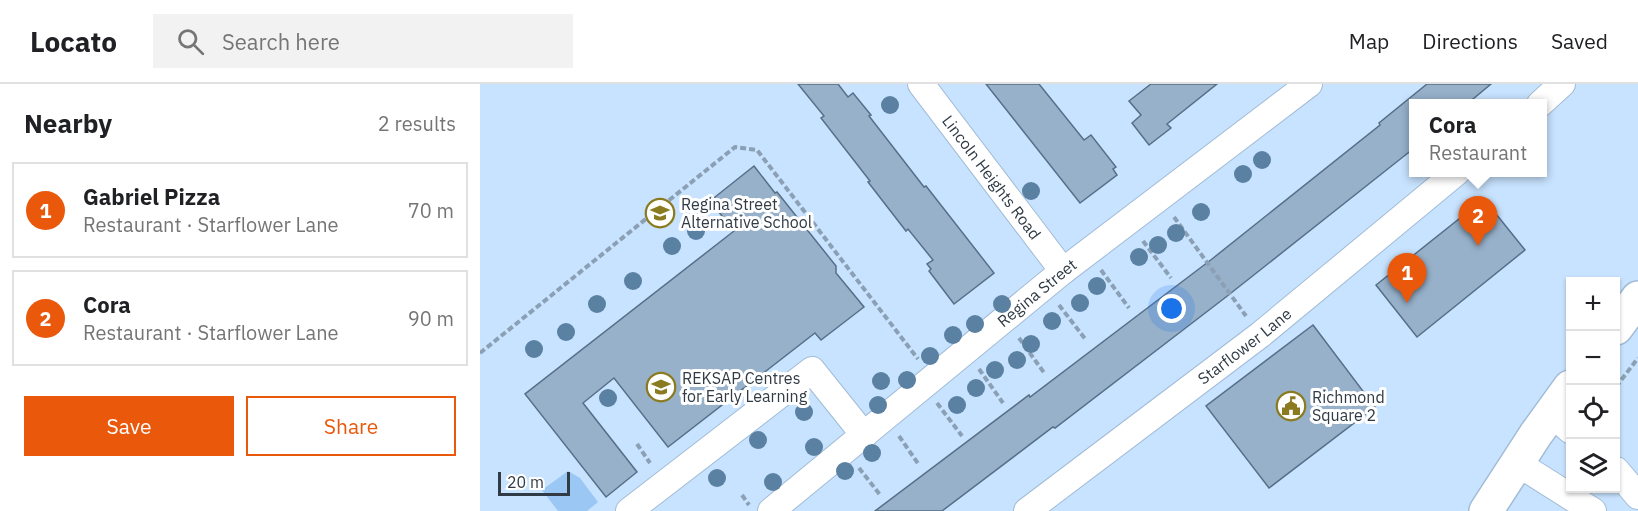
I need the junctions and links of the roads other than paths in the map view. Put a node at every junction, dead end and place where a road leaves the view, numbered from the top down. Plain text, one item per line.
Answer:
1 (921, 84) edge
2 (1309, 84) edge
3 (1562, 84) edge
4 (1546, 99) edge
5 (1451, 177) edge
6 (1054, 279) junction
7 (1638, 298) edge
8 (1620, 323) edge
9 (1566, 403) edge
10 (1561, 422) edge
11 (855, 442) junction
12 (1517, 463) junction
13 (1620, 475) edge
14 (1638, 496) edge
15 (774, 510) edge
16 (629, 511) edge
17 (1027, 511) edge
18 (1486, 511) edge
19 (1593, 511) edge

1 - 6 street, Lincoln Heights Road
2 - 6 street, Regina Street
3 - 4 street
5 - 17 street, Starflower Lane
6 - 11 street, Regina Street
7 - 8 main road
9 - 10 main road
10 - 12 main road
11 - 15 street, Regina Street
11 - 16 street
12 - 18 main road
12 - 19 street
13 - 14 street

